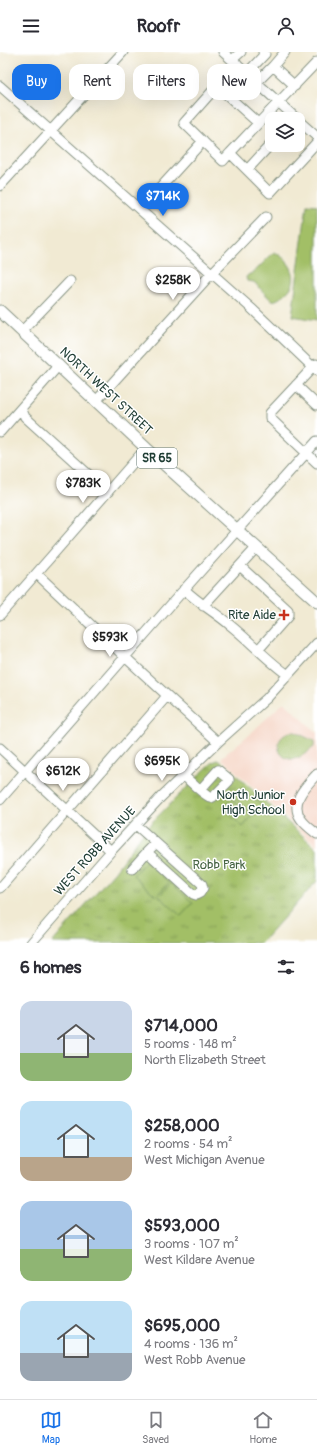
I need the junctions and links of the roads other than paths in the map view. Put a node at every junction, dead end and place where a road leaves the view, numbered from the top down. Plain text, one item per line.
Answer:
1 (123, 52) edge
2 (223, 52) edge
3 (240, 52) edge
4 (285, 52) edge
5 (265, 53) edge
6 (235, 62) joint
7 (317, 62) edge
8 (255, 64) edge
9 (273, 66) junction
10 (261, 78) edge
11 (0, 86) edge
12 (261, 86) edge
13 (295, 86) junction
14 (207, 97) edge
15 (233, 100) edge
16 (279, 102) junction
17 (289, 112) edge
18 (258, 123) junction
19 (305, 127) edge
20 (50, 131) junction
21 (317, 137) edge
22 (203, 141) junction
23 (317, 142) edge
24 (265, 151) edge
25 (230, 153) junction
26 (248, 169) junction
27 (0, 186) edge
28 (140, 210) junction
29 (266, 217) dead end
30 (212, 273) junction
31 (70, 281) dead end
32 (0, 311) edge
33 (22, 332) junction
34 (59, 365) junction
35 (315, 366) edge
36 (296, 385) junction
37 (96, 401) junction
38 (317, 405) edge
39 (20, 408) junction
40 (0, 432) edge
41 (317, 441) edge
42 (146, 448) junction
43 (307, 453) junction
44 (317, 463) edge
45 (108, 492) junction
46 (236, 530) junction
47 (256, 548) junction
48 (240, 566) junction
49 (37, 574) junction
50 (184, 589) junction
51 (317, 602) edge
52 (203, 606) junction
53 (0, 615) edge
54 (317, 643) edge
55 (258, 650) junction
56 (125, 657) junction
57 (288, 675) junction
58 (167, 696) junction
59 (218, 742) junction
60 (0, 748) edge
61 (25, 772) junction
62 (317, 774) edge
63 (183, 775) junction
64 (200, 790) dead end
65 (0, 800) edge
66 (67, 810) junction
67 (136, 825) junction
68 (317, 833) edge
69 (156, 843) junction
70 (111, 851) junction
71 (148, 852) junction
72 (132, 869) dead end
73 (0, 888) edge
74 (31, 943) edge

1 - 20 street
2 - 6 street
3 - 6 street
4 - 9 street
5 - 8 street
7 - 13 street
9 - 10 street
9 - 13 street
11 - 20 street
12 - 16 street
13 - 16 street
14 - 22 street
15 - 18 street
16 - 17 street
16 - 18 street
18 - 25 street
19 - 21 street
20 - 27 street
20 - 28 street
22 - 25 street
22 - 28 street
23 - 26 street
24 - 26 street
25 - 26 street
28 - 30 street
29 - 30 street
30 - 35 street
30 - 37 street
31 - 33 street
32 - 33 main road, NORTH WEST STREET / SR 65
33 - 34 main road, NORTH WEST STREET / SR 65
34 - 37 main road, NORTH WEST STREET / SR 65
34 - 39 street
35 - 36 street
36 - 38 street
36 - 43 street
37 - 42 main road, NORTH WEST STREET / SR 65
39 - 40 street
39 - 45 street
41 - 43 street
42 - 45 street
42 - 46 main road, NORTH WEST STREET / SR 65
43 - 44 street
43 - 46 street
45 - 49 street
46 - 47 main road, NORTH WEST STREET / SR 65
46 - 50 street
47 - 48 street
47 - 51 main road, NORTH WEST STREET / SR 65
48 - 52 street
48 - 55 street
49 - 53 street
49 - 56 street
50 - 52 street
50 - 56 street
52 - 55 street
54 - 57 street, WEST ROBB AVENUE
55 - 57 street
56 - 58 street
56 - 61 street
57 - 59 street, WEST ROBB AVENUE
58 - 59 street
58 - 66 street
59 - 63 street, WEST ROBB AVENUE
60 - 61 street
61 - 65 street
61 - 66 street
62 - 68 street
63 - 64 street
63 - 67 street, WEST ROBB AVENUE
66 - 70 street
66 - 73 street
67 - 69 street
67 - 70 street, WEST ROBB AVENUE
69 - 71 street
69 - 71 street
70 - 74 street, WEST ROBB AVENUE
71 - 72 street

